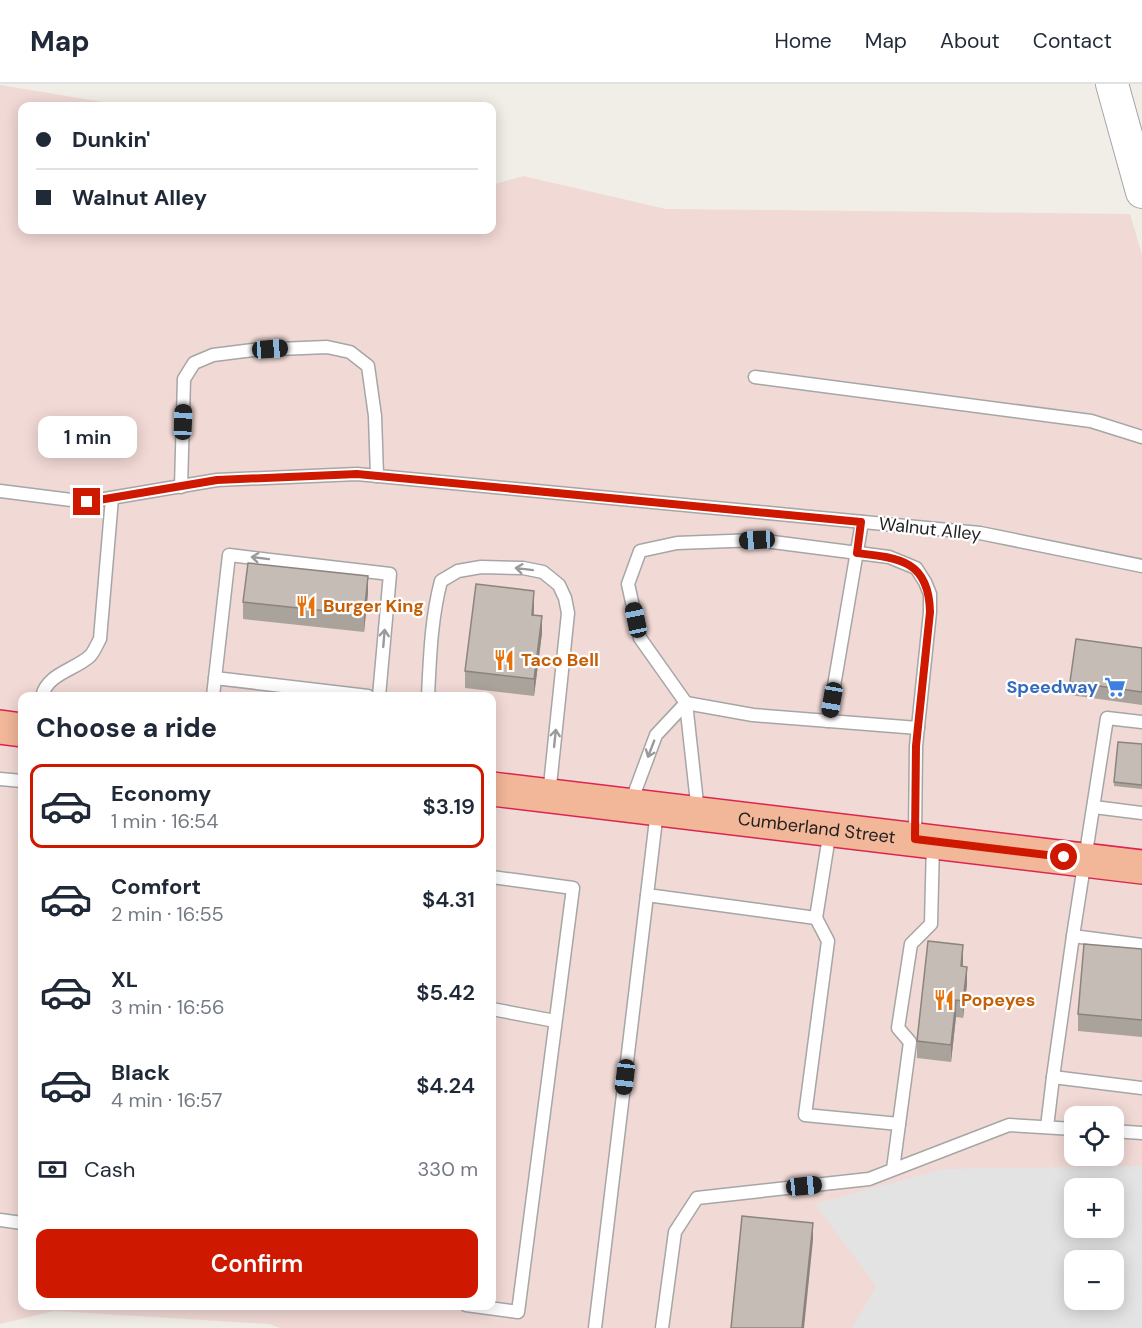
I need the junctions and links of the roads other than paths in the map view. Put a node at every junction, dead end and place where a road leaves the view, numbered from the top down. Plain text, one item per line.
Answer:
1 (1112, 84) edge
2 (1142, 192) edge
3 (755, 377) dead end
4 (1142, 437) edge
5 (377, 476) junction
6 (181, 487) junction
7 (0, 491) edge
8 (112, 498) junction
9 (861, 522) junction
10 (857, 553) junction
11 (1142, 566) edge
12 (215, 678) junction
13 (43, 692) edge
14 (213, 692) edge
15 (334, 692) edge
16 (379, 692) edge
17 (428, 692) edge
18 (686, 703) junction
19 (828, 721) junction
20 (1142, 722) edge
21 (0, 727) edge
22 (18, 729) edge
23 (918, 729) junction
24 (0, 779) edge
25 (18, 781) edge
26 (496, 789) edge
27 (549, 796) junction
28 (1094, 807) junction
29 (643, 808) junction
30 (1142, 813) edge
31 (698, 814) junction
32 (830, 829) junction
33 (924, 840) junction
34 (1086, 860) junction
35 (1142, 867) edge
36 (496, 878) edge
37 (646, 895) junction
38 (816, 918) junction
39 (1073, 936) junction
40 (1142, 945) edge
41 (496, 1010) edge
42 (555, 1021) junction
43 (1053, 1077) junction
44 (1142, 1088) edge
45 (899, 1124) junction
46 (1047, 1127) junction
47 (1064, 1128) edge
48 (1124, 1132) edge
49 (1142, 1133) edge
50 (893, 1169) junction
51 (0, 1220) edge
52 (18, 1222) edge
53 (496, 1309) edge
54 (595, 1328) edge
55 (662, 1328) edge

1 - 2 street
3 - 4 lane
5 - 6 lane, Walnut Alley
5 - 6 lane
5 - 9 lane, Walnut Alley
6 - 8 lane, Walnut Alley
7 - 8 lane, Walnut Alley
8 - 13 lane
9 - 10 lane
9 - 11 lane, Walnut Alley
10 - 18 lane
10 - 19 lane
10 - 23 lane
12 - 14 lane
12 - 15 lane
16 -> 12 lane
27 -> 17 lane
18 - 19 lane
18 -> 29 lane
18 - 31 lane
19 - 23 lane
20 - 28 lane
21 - 22 highway
23 - 33 lane
24 - 25 lane
26 - 27 highway, Cumberland Street
27 - 29 highway, Cumberland Street
28 - 30 lane
28 - 34 lane
29 - 31 highway, Cumberland Street
29 - 37 lane
31 - 32 highway, Cumberland Street
32 - 33 highway, Cumberland Street
32 - 38 lane
33 - 34 highway, Cumberland Street
33 - 45 lane
34 - 35 highway, Cumberland Street
34 - 39 lane
36 - 42 lane
37 - 38 lane
37 - 54 lane
38 - 45 lane
39 - 40 lane
39 - 43 lane
41 - 42 lane
42 - 53 lane
43 - 44 lane
43 - 46 lane
45 - 50 lane
46 - 47 lane
46 - 50 lane
48 - 49 lane
50 - 55 lane
51 - 52 lane

